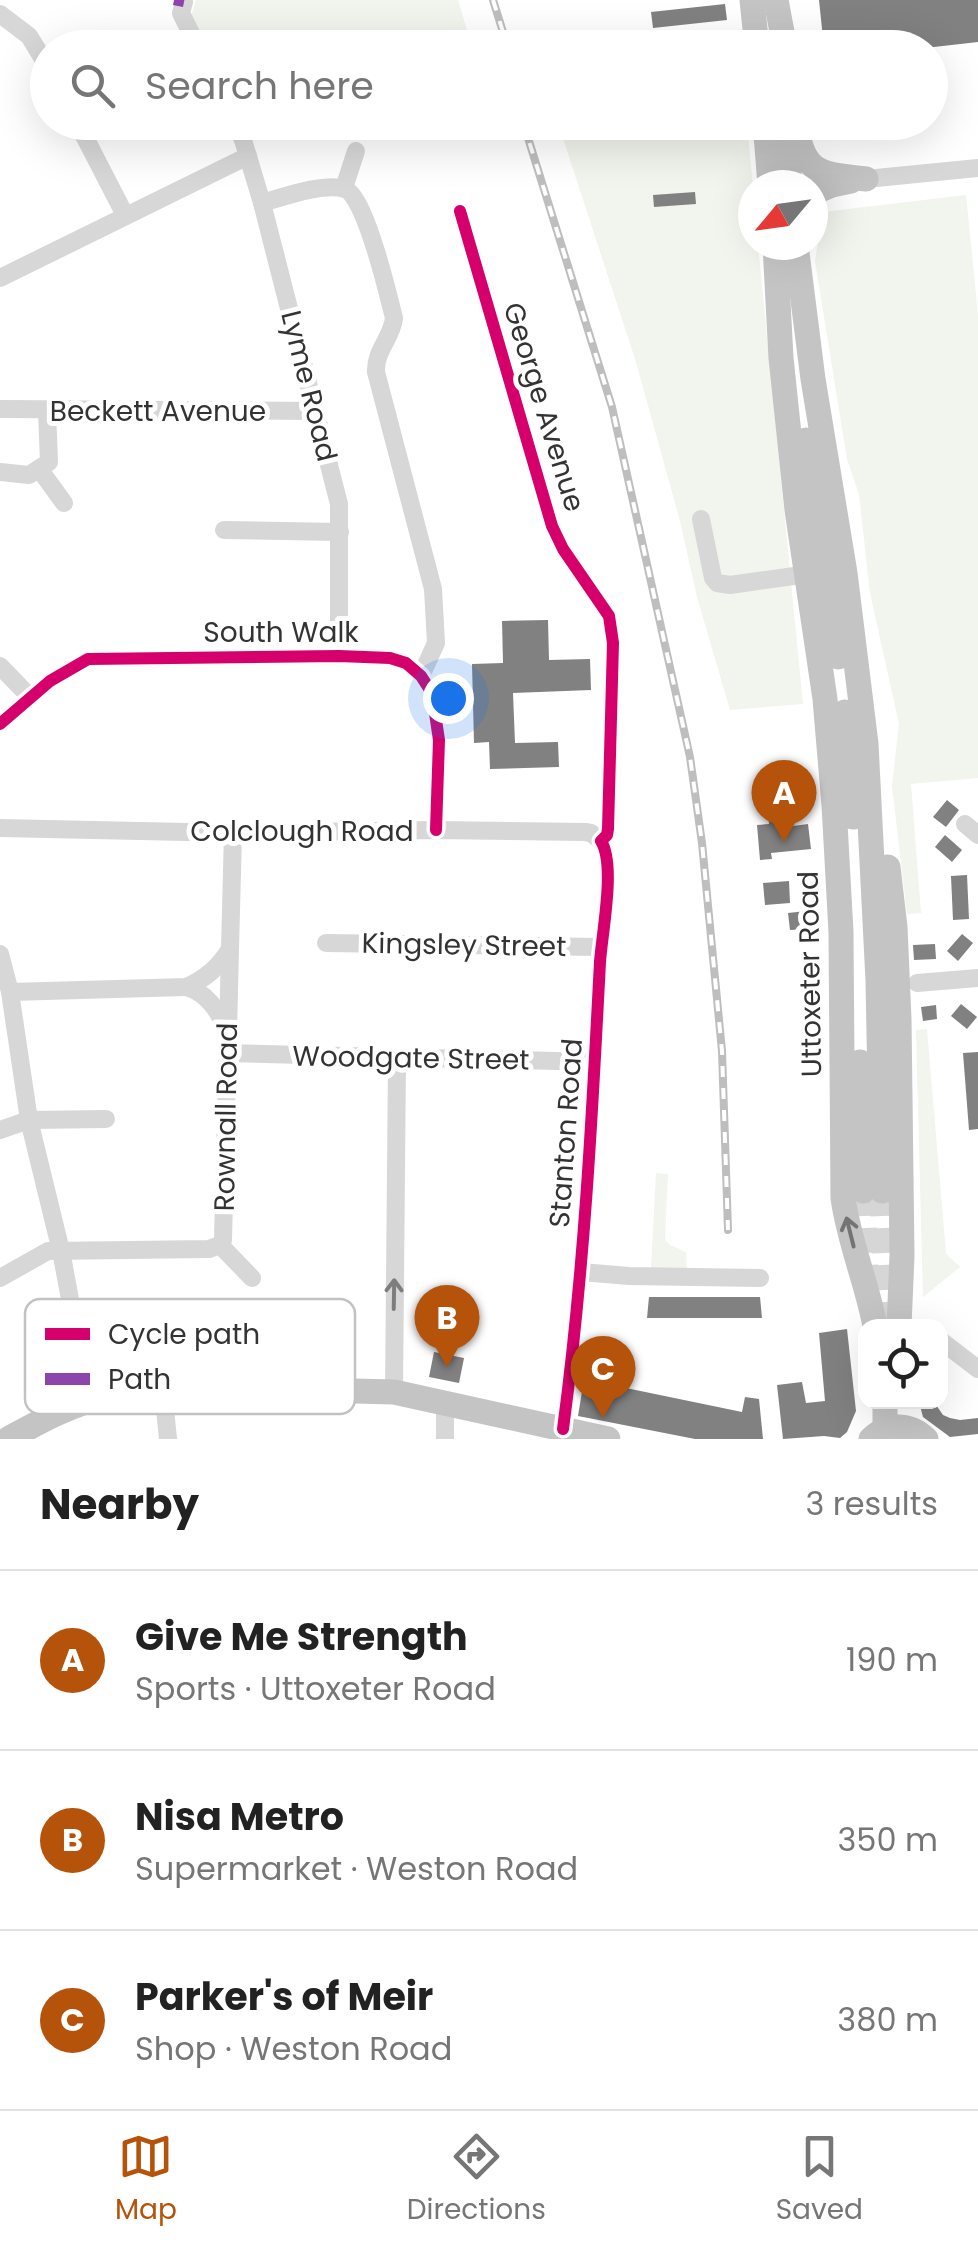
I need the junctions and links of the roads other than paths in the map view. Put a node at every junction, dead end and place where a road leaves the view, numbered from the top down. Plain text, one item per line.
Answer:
1 (752, 0) edge
2 (774, 0) edge
3 (184, 2) edge
4 (0, 14) edge
5 (189, 30) edge
6 (755, 30) edge
7 (776, 30) edge
8 (780, 30) edge
9 (30, 38) edge
10 (86, 140) edge
11 (242, 140) edge
12 (766, 140) edge
13 (786, 140) edge
14 (798, 140) edge
15 (356, 151) dead end
16 (248, 156) junction
17 (978, 168) edge
18 (769, 170) edge
19 (789, 170) edge
20 (866, 179) junction
21 (828, 187) edge
22 (344, 188) junction
23 (262, 202) junction
24 (460, 210) dead end
25 (125, 215) junction
26 (783, 260) edge
27 (785, 260) edge
28 (786, 260) edge
29 (0, 278) edge
30 (0, 409) edge
31 (47, 411) junction
32 (316, 411) junction
33 (40, 470) junction
34 (0, 472) edge
35 (64, 503) dead end
36 (701, 519) dead end
37 (224, 530) dead end
38 (340, 532) junction
39 (806, 566) junction
40 (338, 656) junction
41 (0, 666) edge
42 (422, 676) junction
43 (30, 697) junction
44 (0, 724) edge
45 (866, 744) junction
46 (0, 828) edge
47 (436, 830) junction
48 (232, 832) junction
49 (601, 841) junction
50 (326, 943) dead end
51 (601, 947) junction
52 (230, 949) junction
53 (0, 954) edge
54 (978, 978) edge
55 (918, 983) dead end
56 (186, 987) junction
57 (10, 992) junction
58 (228, 1034) junction
59 (227, 1054) junction
60 (397, 1058) junction
61 (596, 1062) junction
62 (106, 1119) dead end
63 (29, 1120) junction
64 (0, 1130) edge
65 (220, 1245) junction
66 (61, 1251) junction
67 (581, 1272) junction
68 (0, 1278) edge
69 (252, 1278) dead end
70 (760, 1278) dead end
71 (866, 1284) junction
72 (70, 1299) edge
73 (899, 1299) junction
74 (874, 1319) edge
75 (899, 1319) edge
76 (948, 1346) edge
77 (978, 1369) edge
78 (355, 1391) edge
79 (394, 1392) junction
80 (444, 1404) junction
81 (883, 1409) edge
82 (907, 1409) edge
83 (59, 1414) edge
84 (166, 1414) edge
85 (563, 1429) junction
86 (529, 1430) edge
87 (878, 1434) edge
88 (925, 1437) edge
89 (8, 1439) edge
90 (168, 1439) edge
91 (446, 1439) edge
92 (608, 1439) edge

1 - 6 highway
2 - 7 highway
2 - 8 highway
3 - 5 street
4 - 9 street
10 - 25 street
11 - 16 street, Lyme Road
12 - 18 highway
13 - 19 highway
14 - 20 highway
15 - 22 street
16 - 23 street, Lyme Road
16 - 25 street
17 - 20 street
20 - 21 highway
22 - 23 street
22 - 42 street
23 - 32 street, Lyme Road
24 - 49 street, George Avenue
25 - 29 street
26 - 39 highway, Uttoxeter Road
27 - 45 highway
28 - 45 highway
30 - 31 street, Beckett Avenue
31 - 32 street, Beckett Avenue
31 - 33 street
32 - 38 street, Lyme Road
33 - 34 street
33 - 35 street
36 - 39 street
37 - 38 street
38 - 40 street, Lyme Road
71 -> 39 highway, Uttoxeter Road
40 - 42 street, South Walk
40 - 43 street, South Walk
41 - 43 street
42 - 47 street
43 - 44 street, South Walk
45 - 73 highway
46 - 48 street, Colclough Road
47 - 48 street, Colclough Road
47 - 49 street, Colclough Road
48 - 52 street, Rownall Road
49 - 51 street, Stanton Road
50 - 51 street, Kingsley Street
51 - 61 street, Stanton Road
52 - 56 street
52 - 58 street, Rownall Road
53 - 57 street
54 - 55 street
56 - 57 street
56 - 58 street
57 - 63 street
58 - 59 street, Rownall Road
59 - 60 street, Woodgate Street
59 - 65 street, Rownall Road
60 - 61 street, Woodgate Street
79 -> 60 street
61 - 67 street, Stanton Road
62 - 63 street
63 - 64 street
63 - 66 street
65 - 66 street, Rownall Road
65 - 69 street
66 - 68 street
66 - 72 street
67 - 70 street
67 - 85 street, Stanton Road
71 - 73 street
71 - 74 highway, Uttoxeter Road
73 - 75 highway
76 - 77 street
78 - 79 highway
79 - 80 highway
80 - 86 highway
80 - 91 street
81 - 87 highway
82 - 88 highway
83 - 89 highway
84 - 90 street
85 - 86 highway
85 - 92 highway
87 - 88 highway

